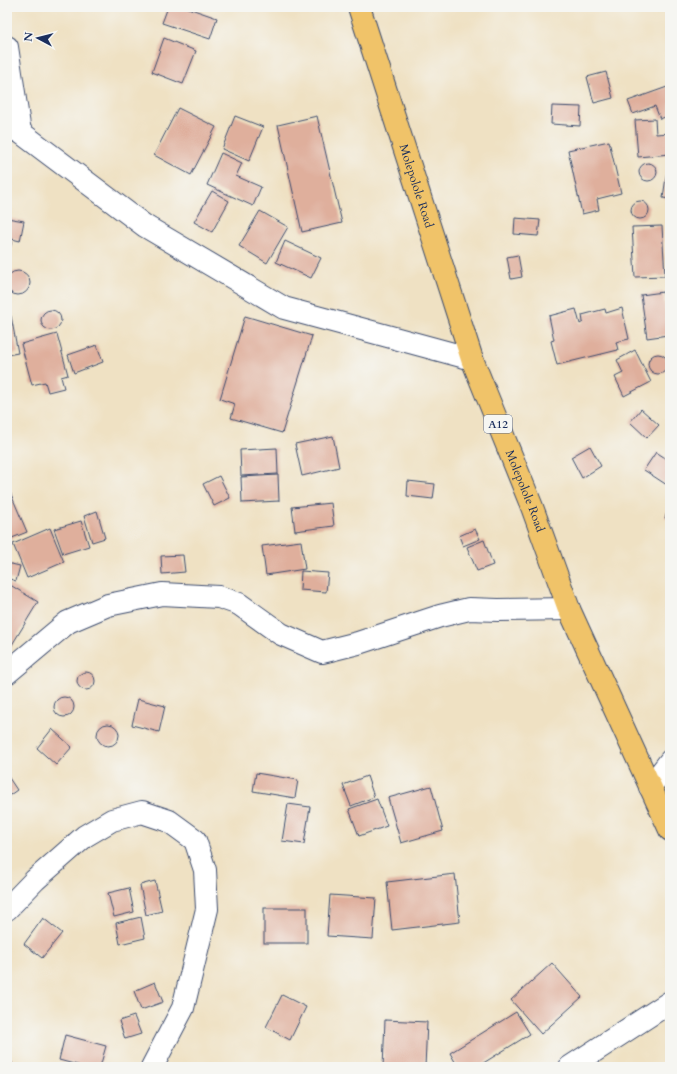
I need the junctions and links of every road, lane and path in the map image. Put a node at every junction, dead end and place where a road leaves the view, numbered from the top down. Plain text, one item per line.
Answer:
1 (359, 7) edge
2 (7, 47) edge
3 (13, 129) edge
4 (472, 359) junction
5 (569, 609) junction
6 (7, 673) edge
7 (670, 761) edge
8 (650, 786) junction
9 (670, 830) edge
10 (7, 909) edge
11 (670, 1002) edge
12 (152, 1067) edge
13 (570, 1067) edge

1 - 4 main road, Molepolole Road / A12
2 - 3 street
3 - 4 street
4 - 5 main road, Molepolole Road / A12
5 - 6 street
5 - 8 main road, Molepolole Road / A12
7 - 8 street
8 - 9 main road, Molepolole Road / A12
10 - 12 street
11 - 13 street

